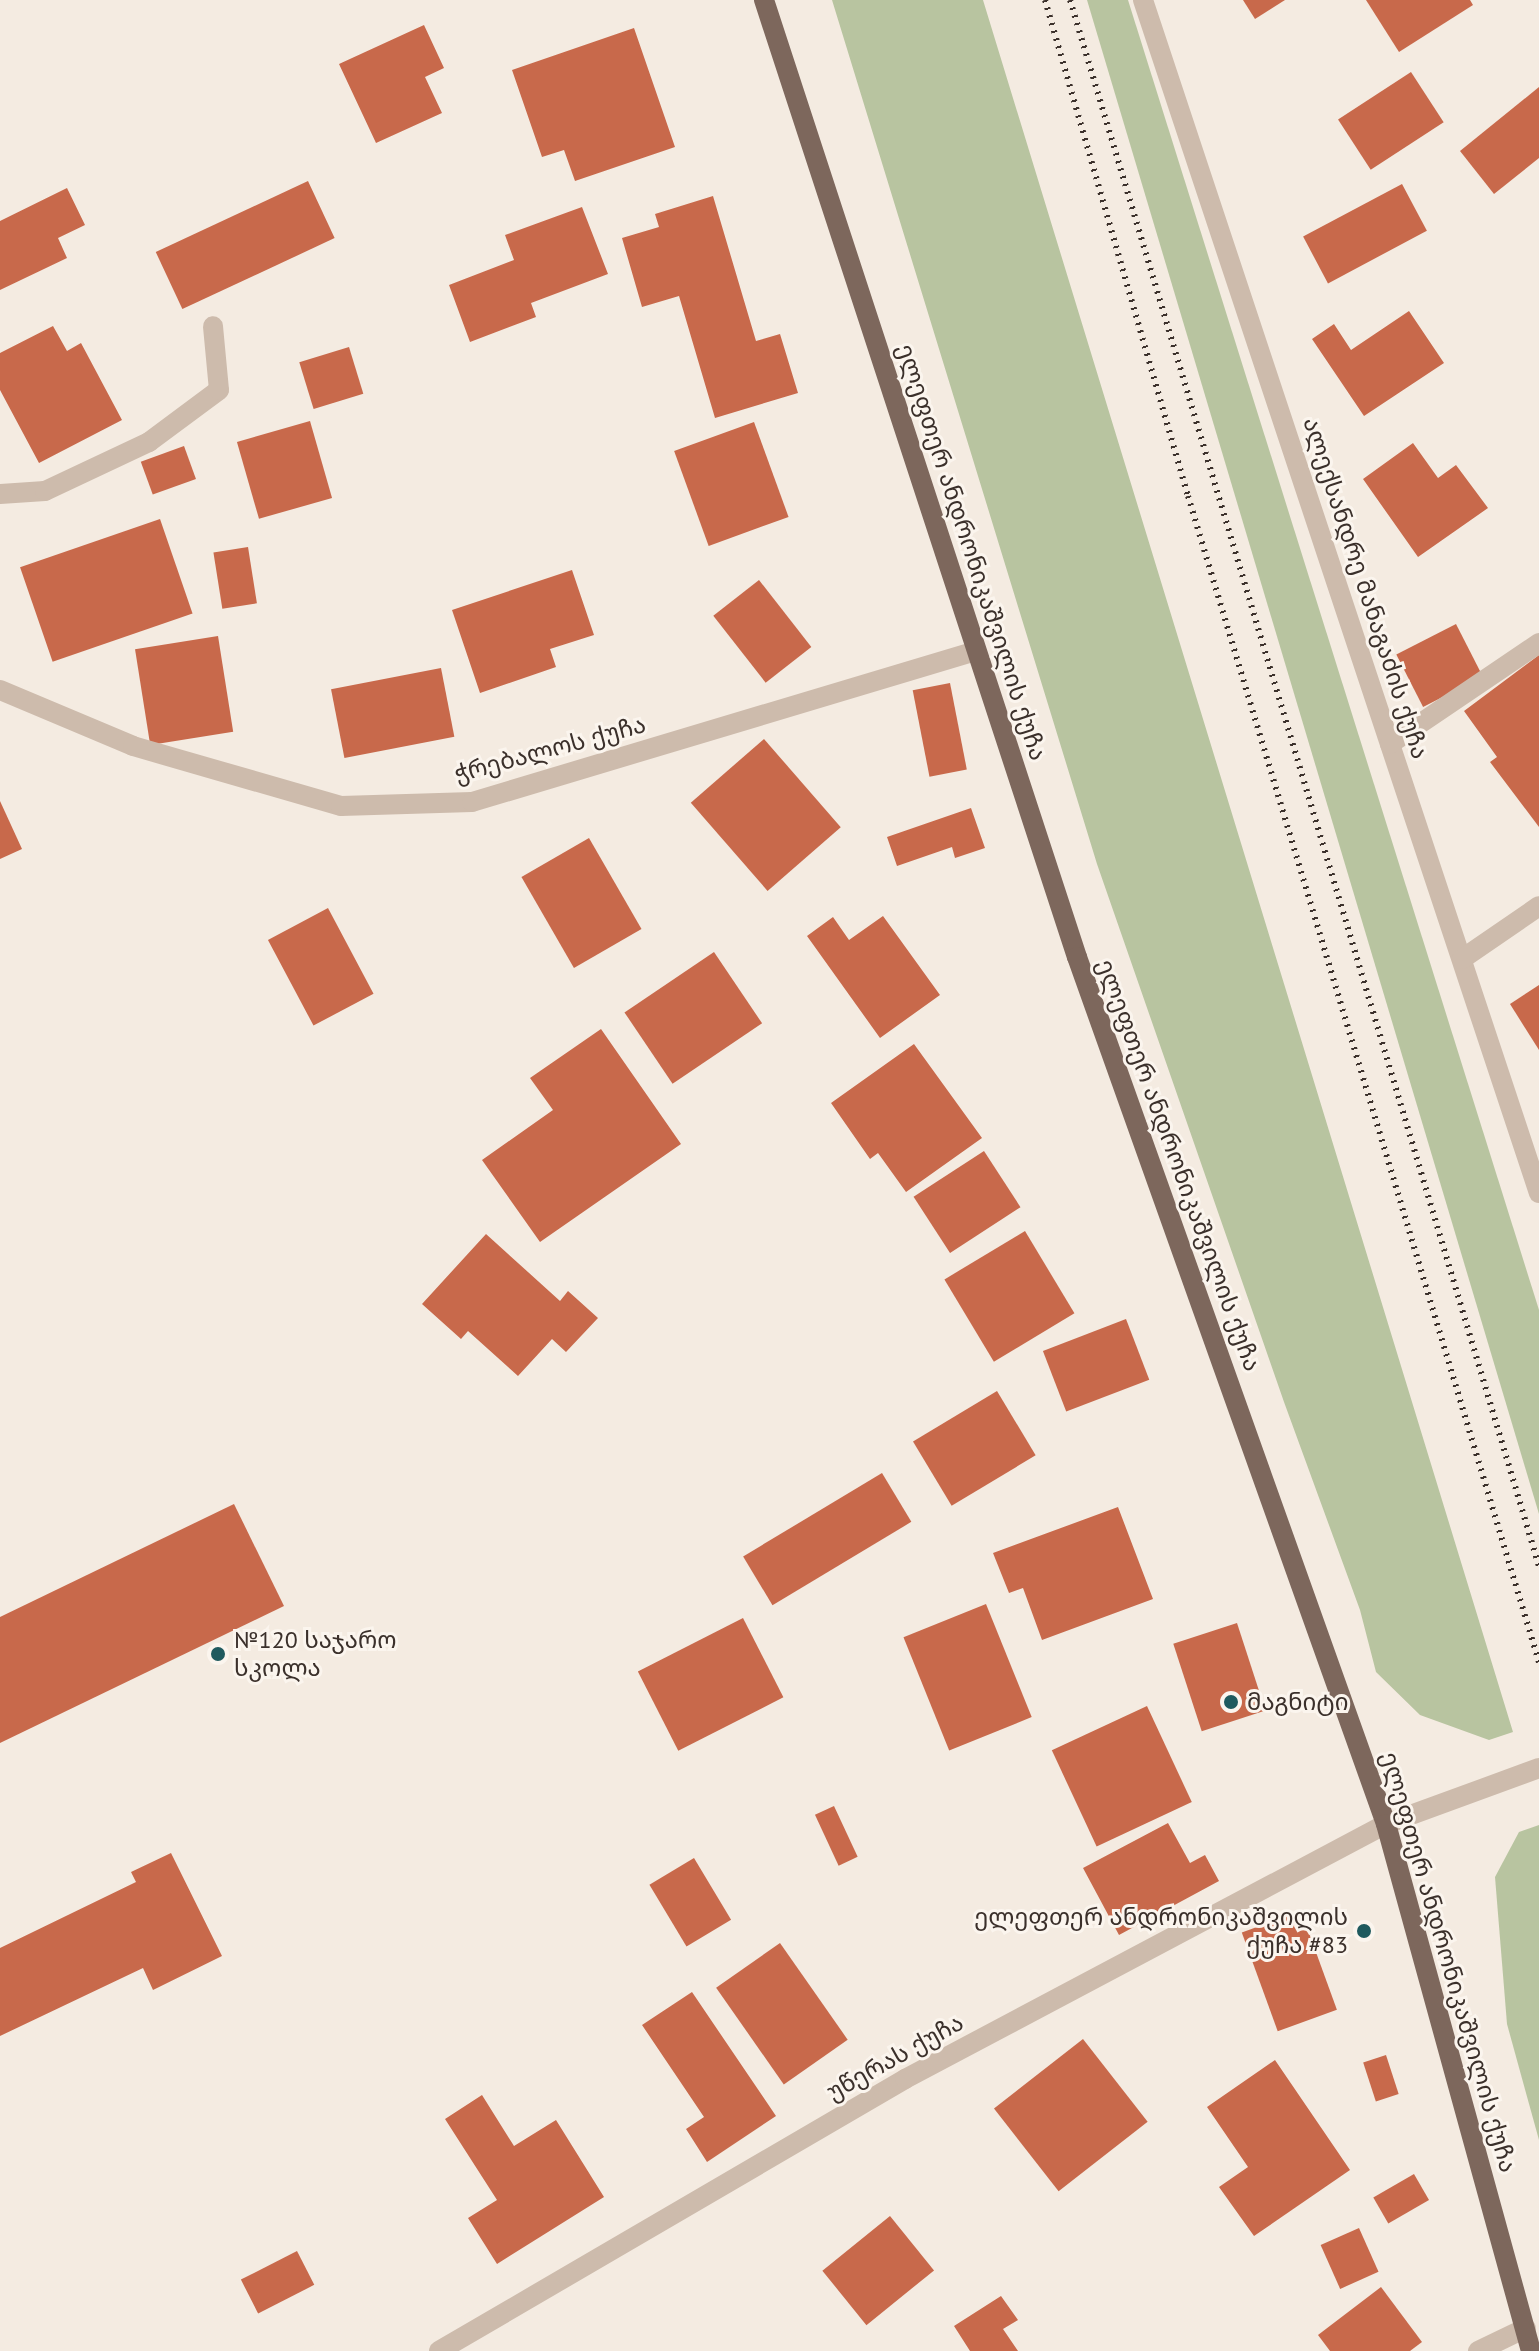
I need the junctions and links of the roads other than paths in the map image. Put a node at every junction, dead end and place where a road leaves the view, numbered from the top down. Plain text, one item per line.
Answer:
1 (764, 0) edge
2 (1143, 0) edge
3 (213, 326) dead end
4 (0, 494) edge
5 (1539, 643) edge
6 (976, 651) junction
7 (0, 690) edge
8 (1390, 744) junction
9 (1539, 906) edge
10 (1462, 959) junction
11 (1539, 1193) edge
12 (1539, 1768) edge
13 (1386, 1824) junction
14 (1526, 2328) junction
15 (439, 2351) edge
16 (1478, 2351) edge
17 (1531, 2351) edge

1 - 6 main road, ელეფთერ ანდრონიკაშვილის ქუჩა
2 - 8 street, ალექსანდრე მანაგაძის ქუჩა
3 - 4 street
5 - 8 street
6 - 7 street, ჭრებალოს ქუჩა
6 - 13 main road, ელეფთერ ანდრონიკაშვილის ქუჩა
8 - 10 street, ალექსანდრე მანაგაძის ქუჩა
9 - 10 street
10 - 11 street, ალექსანდრე მანაგაძის ქუჩა
12 - 13 street, უწერას ქუჩა
13 - 14 main road, ელეფთერ ანდრონიკაშვილის ქუჩა
13 - 15 street, უწერას ქუჩა
14 - 16 street
14 - 17 main road, ელეფთერ ანდრონიკაშვილის ქუჩა

